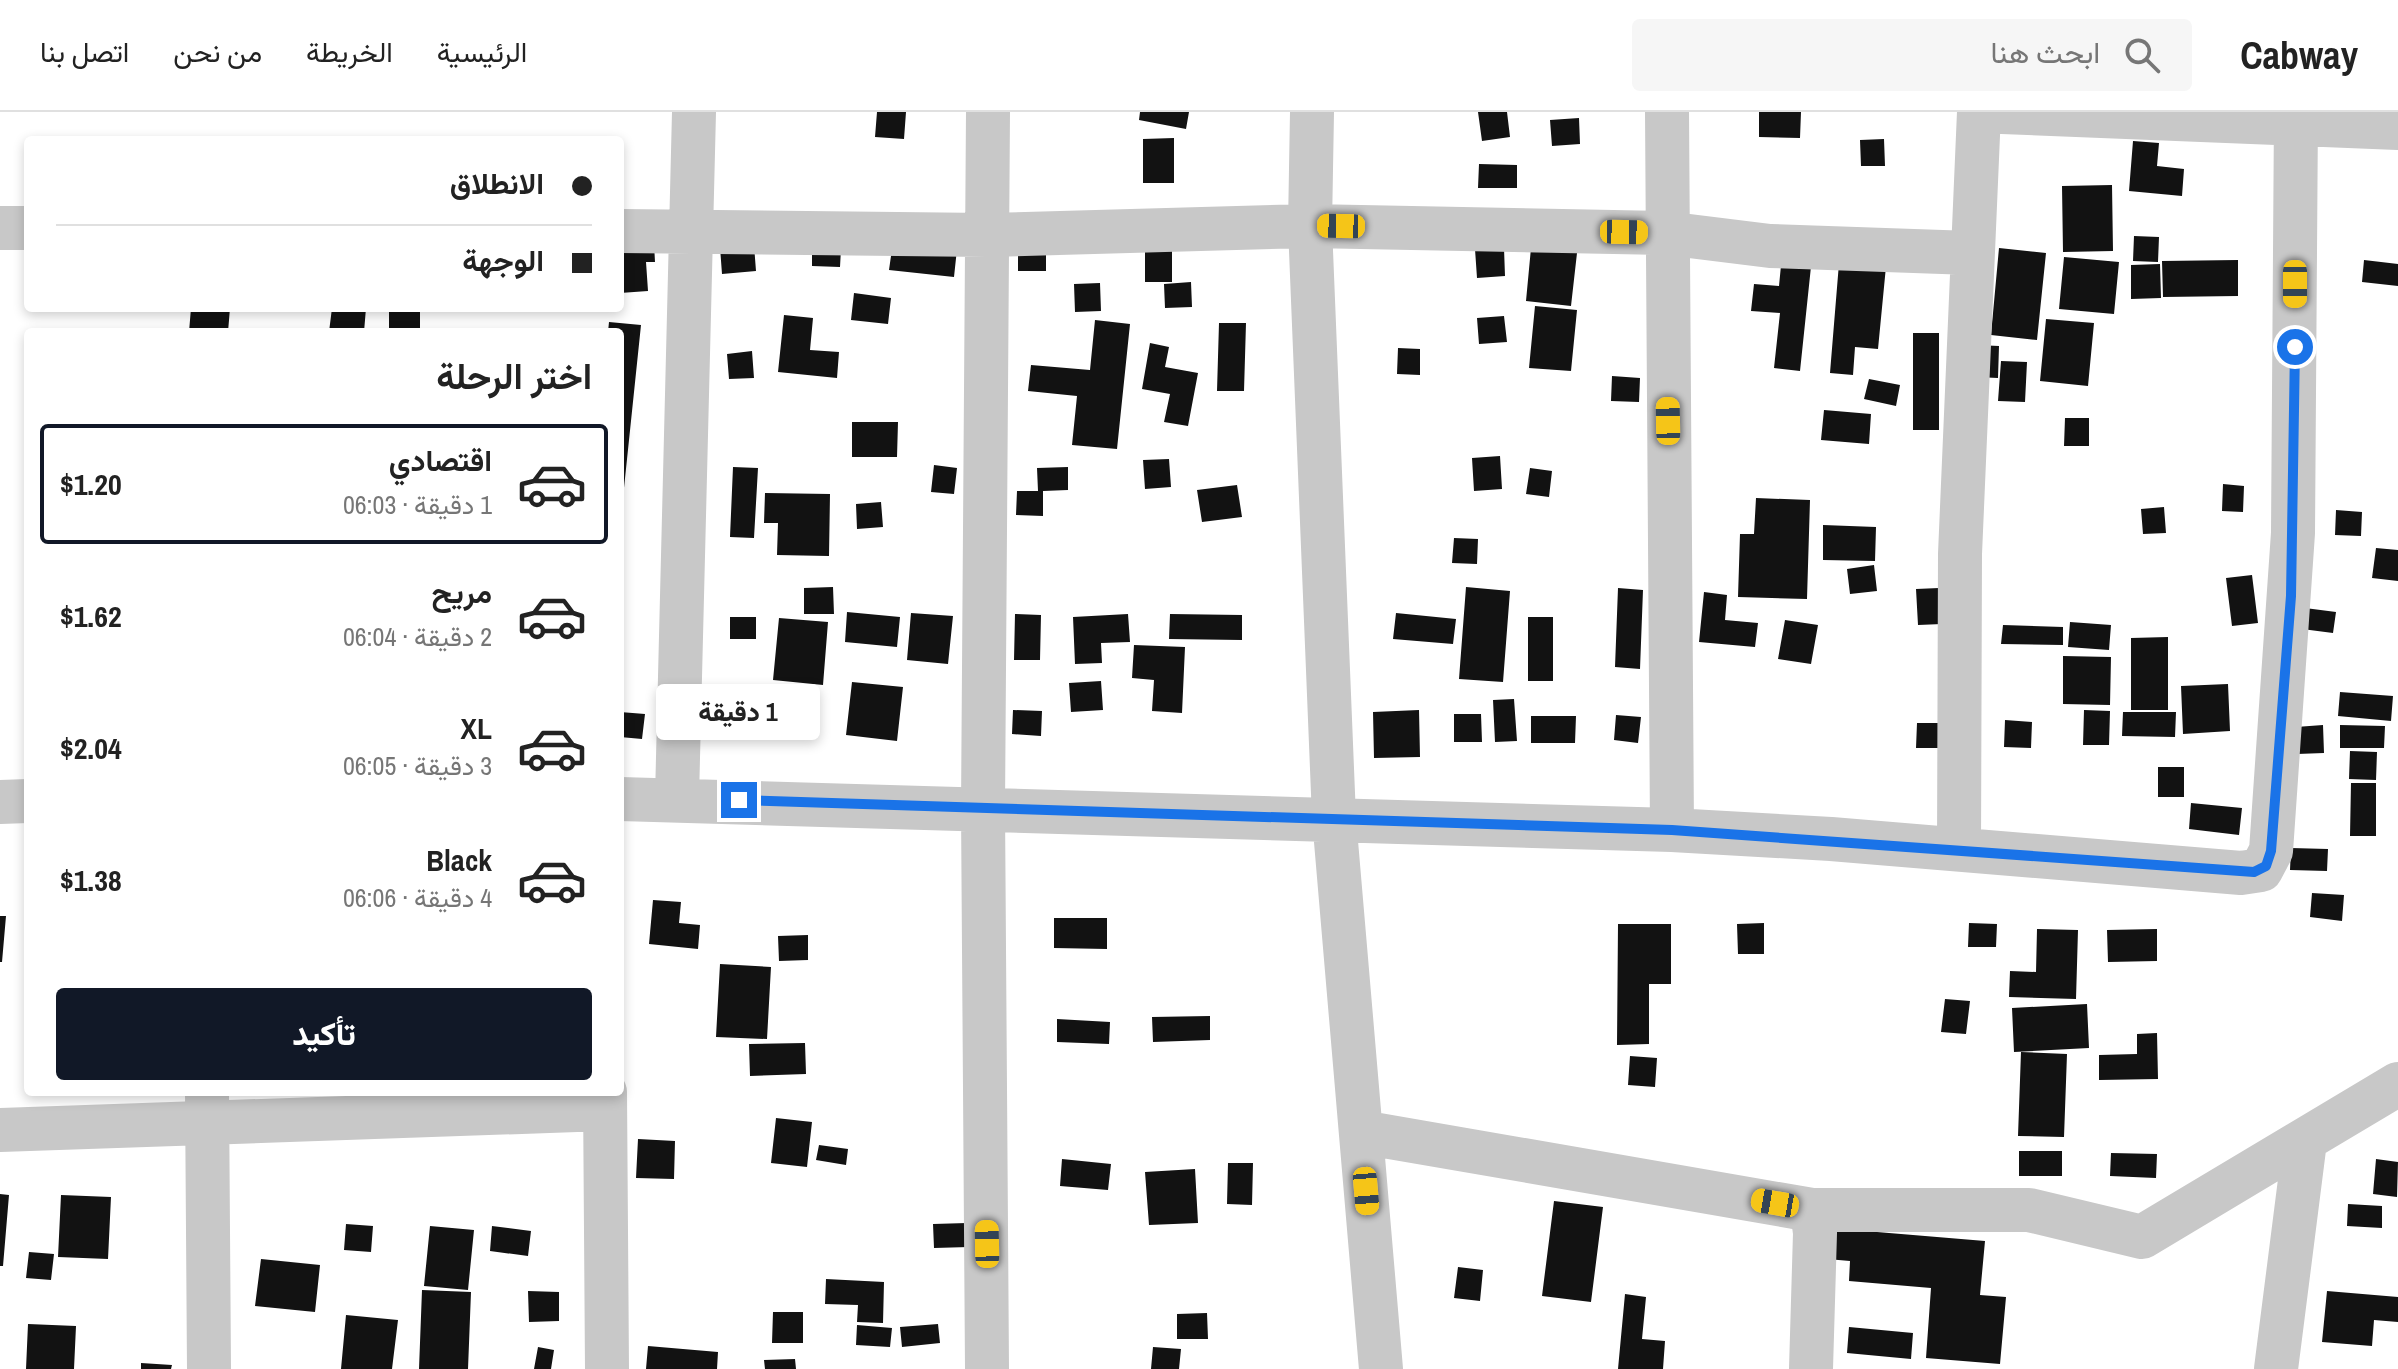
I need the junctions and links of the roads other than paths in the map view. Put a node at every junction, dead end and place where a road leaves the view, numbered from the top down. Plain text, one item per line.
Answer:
1 (694, 112) edge
2 (988, 112) edge
3 (1312, 112) edge
4 (1667, 112) edge
5 (1979, 112) edge
6 (2002, 112) edge
7 (2296, 119) edge
8 (2398, 128) edge
9 (1310, 226) junction
10 (0, 228) edge
11 (24, 228) edge
12 (624, 231) edge
13 (691, 231) junction
14 (1665, 233) junction
15 (987, 235) junction
16 (1971, 253) junction
17 (677, 798) junction
18 (624, 799) edge
19 (24, 801) edge
20 (0, 802) edge
21 (983, 808) junction
22 (1334, 818) junction
23 (1672, 830) junction
24 (1959, 849) junction
25 (2398, 1084) edge
26 (605, 1100) edge
27 (207, 1108) edge
28 (0, 1130) edge
29 (1361, 1132) junction
30 (2305, 1141) junction
31 (1812, 1210) junction
32 (209, 1369) edge
33 (607, 1369) edge
34 (987, 1369) edge
35 (1381, 1369) edge
36 (1811, 1369) edge
37 (2276, 1369) edge

1 - 13 street
2 - 15 street
3 - 9 street
4 - 14 street
5 - 16 street
6 - 7 street
7 - 8 street
7 - 24 street
9 - 14 street
9 - 15 street
9 - 22 street
10 - 11 street
12 - 13 street
13 - 15 street
13 - 17 street
14 - 16 street
14 - 23 street
15 - 21 street
16 - 24 street
17 - 18 street
17 - 21 street
19 - 20 street
21 - 22 street
21 - 34 street
22 - 23 street
22 - 29 street
23 - 24 street
25 - 30 street
26 - 27 street
26 - 33 street
27 - 28 street
27 - 32 street
29 - 31 street
29 - 35 street
30 - 31 street
30 - 37 street
31 - 36 street

